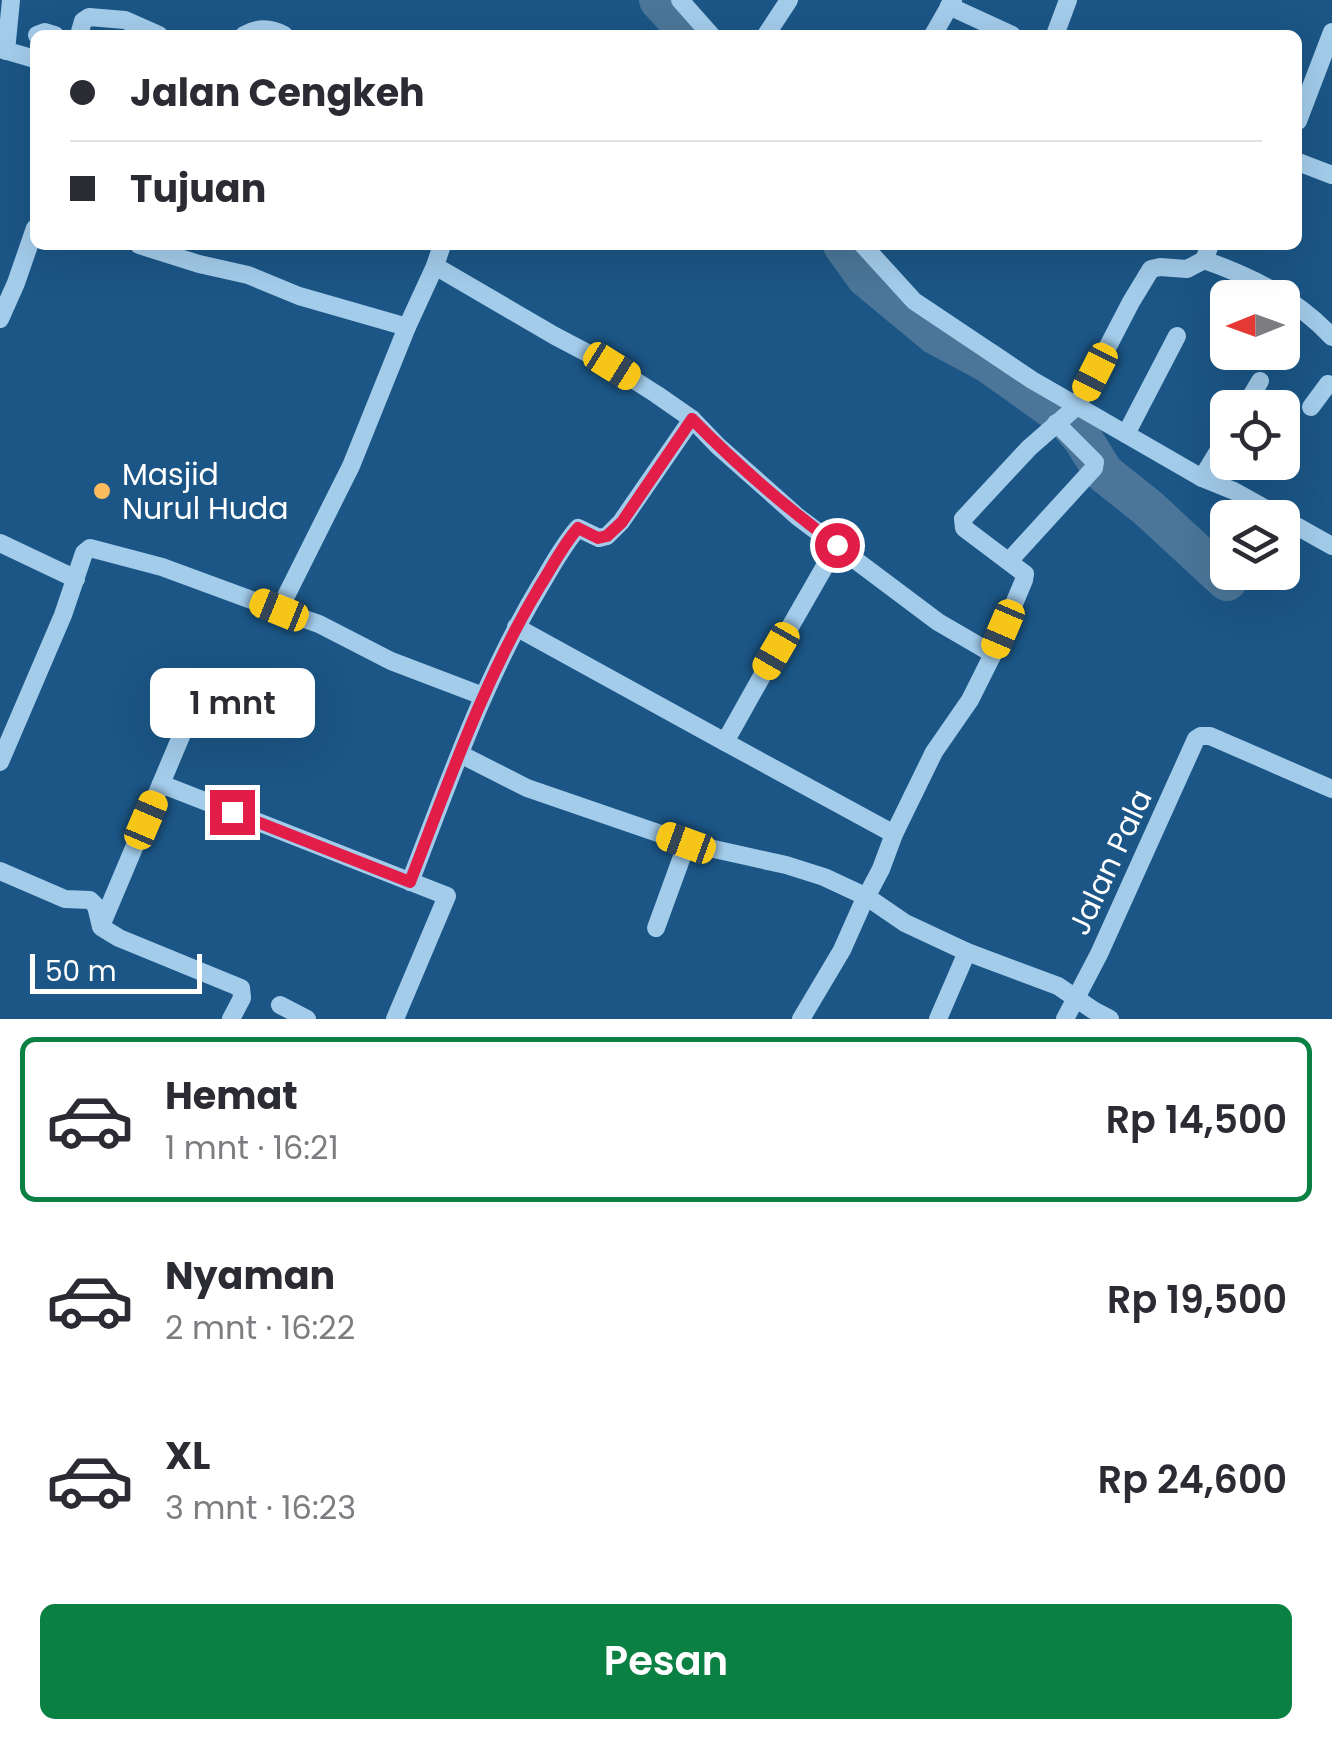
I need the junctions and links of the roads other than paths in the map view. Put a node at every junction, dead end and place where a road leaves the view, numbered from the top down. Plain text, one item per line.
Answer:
1 (11, 0) edge
2 (680, 0) edge
3 (789, 0) edge
4 (1068, 0) edge
5 (951, 3) edge
6 (80, 30) edge
7 (148, 30) edge
8 (707, 30) edge
9 (769, 30) edge
10 (936, 30) edge
11 (1002, 30) edge
12 (1057, 30) edge
13 (1332, 32) edge
14 (3, 50) edge
15 (30, 57) edge
16 (1302, 111) edge
17 (1302, 164) edge
18 (1332, 175) edge
19 (30, 242) edge
20 (155, 250) edge
21 (440, 250) edge
22 (868, 250) edge
23 (1207, 252) edge
24 (435, 266) junction
25 (0, 319) edge
26 (407, 327) junction
27 (1177, 336) dead end
28 (1332, 337) edge
29 (1331, 379) edge
30 (1260, 381) dead end
31 (1255, 390) edge
32 (1311, 407) dead end
33 (1066, 416) junction
34 (692, 419) junction
35 (1126, 434) junction
36 (1210, 465) edge
37 (1202, 478) junction
38 (0, 543) edge
39 (837, 545) junction
40 (1332, 546) edge
41 (1009, 561) junction
42 (76, 579) junction
43 (279, 610) junction
44 (516, 627) junction
45 (993, 654) junction
46 (198, 696) dead end
47 (483, 696) junction
48 (7, 720) edge
49 (724, 742) junction
50 (460, 754) junction
51 (0, 762) edge
52 (161, 784) junction
53 (1332, 789) edge
54 (894, 834) junction
55 (686, 843) junction
56 (0, 870) edge
57 (410, 882) junction
58 (867, 896) junction
59 (101, 926) junction
60 (656, 928) dead end
61 (967, 952) junction
62 (1075, 998) junction
63 (280, 1005) dead end
64 (230, 1019) edge
65 (307, 1019) edge
66 (395, 1019) edge
67 (800, 1019) edge
68 (938, 1019) edge
69 (1065, 1019) edge
70 (1110, 1019) edge

1 - 14 street
2 - 8 street
3 - 9 street
4 - 12 street
5 - 10 street
5 - 11 street
6 - 7 street
13 - 16 street
14 - 15 street
17 - 18 street
19 - 25 street
20 - 26 street
21 - 24 street
22 - 33 street
23 - 28 street
23 - 33 street
24 - 26 street
24 - 34 street
26 - 43 street
27 - 35 street
29 - 32 street
30 - 31 street
33 - 35 street
33 - 41 street
33 - 41 street
34 - 39 street
34 - 44 street
35 - 37 street
36 - 37 street
37 - 40 street
38 - 42 street
39 - 45 street
39 - 49 street
41 - 45 street
42 - 43 street
42 - 48 street
43 - 47 street
44 - 47 street
44 - 49 street
45 - 54 street
46 - 52 street
47 - 50 street
48 - 51 street
49 - 54 street
50 - 55 street
50 - 57 street
52 - 57 street
52 - 59 street
53 - 62 street, Jalan Pala
54 - 58 street
55 - 58 street
55 - 60 street
56 - 59 street
57 - 66 street
58 - 61 street
58 - 67 street
59 - 64 street
61 - 62 street
61 - 68 street
62 - 69 street, Jalan Pala
62 - 70 street
63 - 65 street

